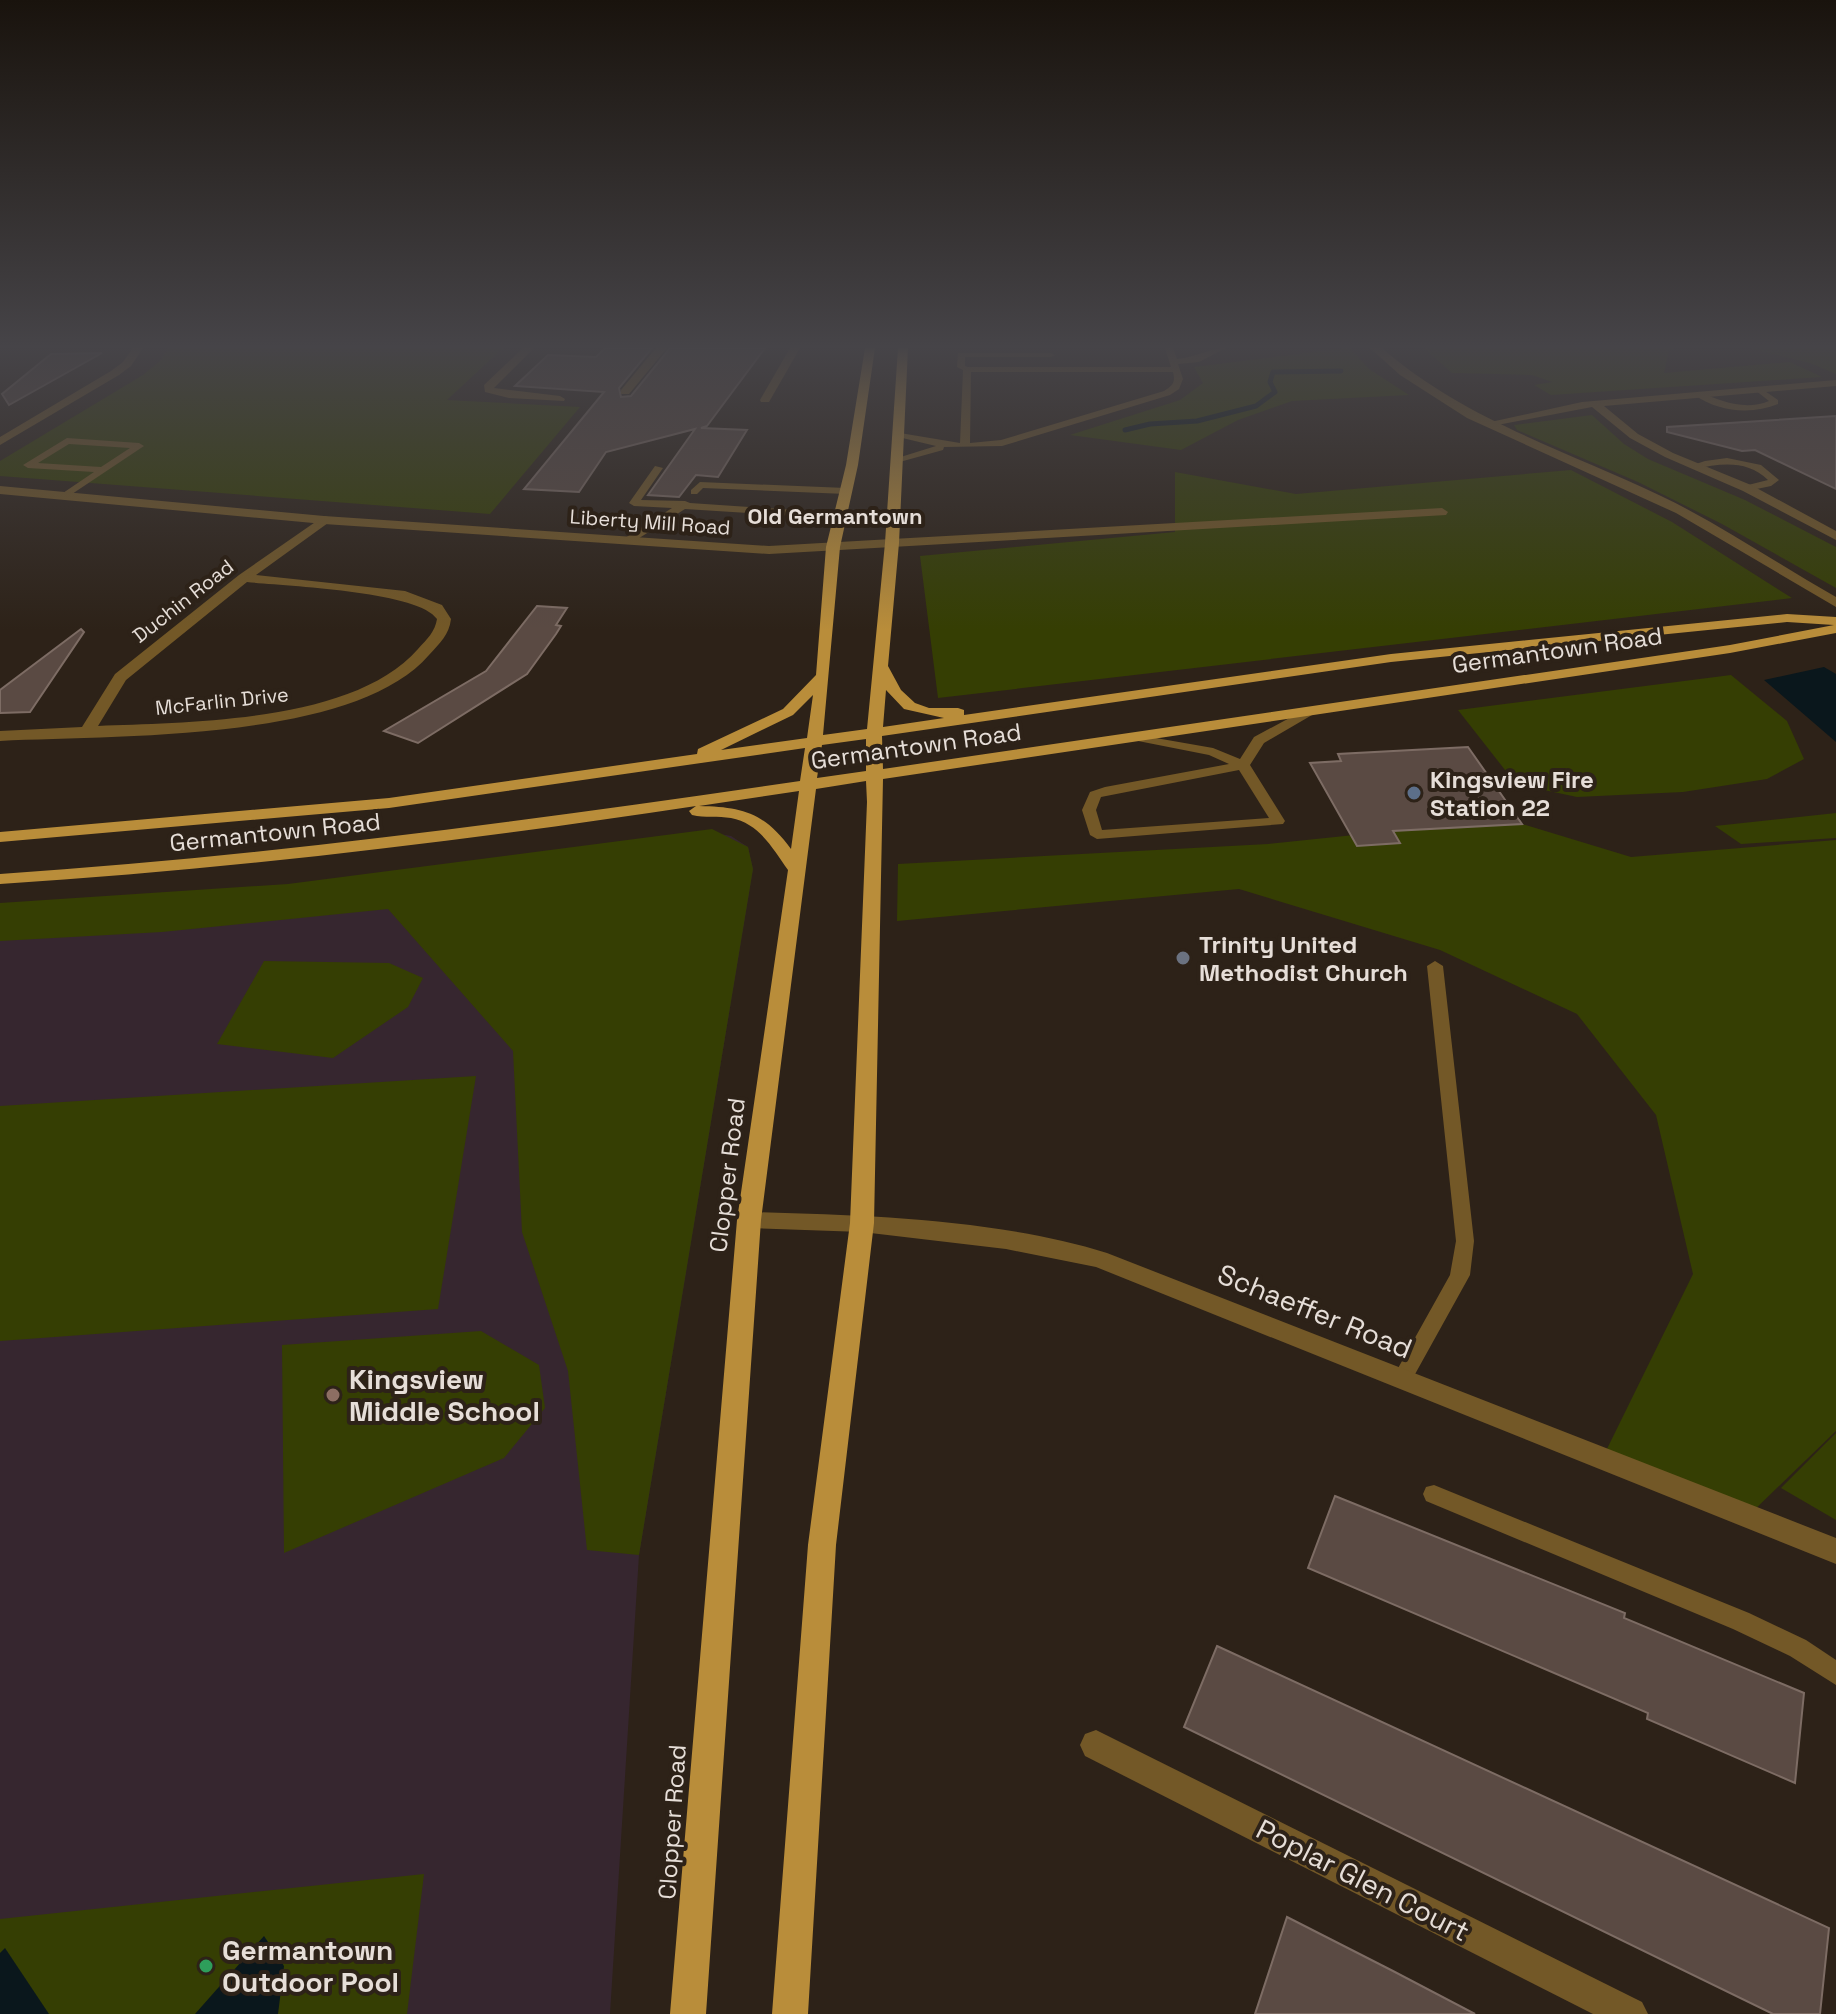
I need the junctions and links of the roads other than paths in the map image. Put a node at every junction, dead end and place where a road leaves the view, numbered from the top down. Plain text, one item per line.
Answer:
1 (65, 442) edge
2 (81, 442) edge
3 (854, 442) edge
4 (897, 442) edge
5 (921, 442) edge
6 (965, 442) edge
7 (1005, 442) edge
8 (1533, 442) edge
9 (1646, 442) edge
10 (965, 445) junction
11 (896, 460) junction
12 (1695, 466) junction
13 (658, 468) dead end
14 (103, 470) junction
15 (769, 488) junction
16 (1747, 488) junction
17 (0, 490) edge
18 (846, 491) junction
19 (66, 495) junction
20 (688, 500) junction
21 (757, 510) junction
22 (1442, 512) dead end
23 (841, 516) junction
24 (324, 520) junction
25 (1836, 536) edge
26 (629, 540) junction
27 (892, 543) junction
28 (833, 547) junction
29 (244, 578) junction
30 (1836, 603) edge
31 (1836, 621) edge
32 (1836, 629) edge
33 (881, 667) junction
34 (823, 676) junction
35 (1054, 707) junction
36 (1308, 712) junction
37 (87, 732) junction
38 (874, 734) junction
39 (0, 736) edge
40 (1138, 737) junction
41 (812, 744) junction
42 (663, 765) junction
43 (1243, 765) junction
44 (876, 776) junction
45 (807, 786) junction
46 (634, 811) junction
47 (0, 837) edge
48 (797, 871) junction
49 (0, 879) edge
50 (1435, 966) dead end
51 (749, 1220) junction
52 (862, 1223) junction
53 (1402, 1379) junction
54 (1434, 1494) dead end
55 (1836, 1551) edge
56 (1836, 1674) edge
57 (1096, 1745) dead end
58 (688, 2014) edge
59 (790, 2014) edge
60 (1630, 2014) edge

1 - 14 lane
2 - 14 lane
3 - 18 main road, Clopper Road
4 - 11 main road
5 - 10 lane
6 - 10 lane
7 - 10 lane
8 - 30 street
9 - 12 street
10 - 11 lane
11 - 27 main road
12 - 16 street
12 - 16 lane
13 - 20 lane
14 - 19 lane
15 - 18 lane
15 - 20 lane
15 - 21 lane
16 - 25 street
17 - 19 street, Liberty Mill Road
18 - 23 main road, Clopper Road
19 - 24 street, Liberty Mill Road
20 - 21 lane
20 - 26 lane
21 - 23 lane
22 - 27 street, Liberty Mill Road
23 - 28 main road, Clopper Road
24 - 26 street, Liberty Mill Road
24 - 29 street, Duchin Road
26 - 28 street, Liberty Mill Road
27 - 28 street, Liberty Mill Road
27 - 33 main road
28 - 34 main road, Clopper Road
29 - 37 street, Duchin Road
29 - 37 street, McFarlin Drive
31 - 35 main road, Germantown Road
32 - 36 main road, Germantown Road
33 - 35 main road
33 - 38 main road
34 - 41 main road, Clopper Road
34 - 42 main road
35 - 38 main road, Germantown Road
36 - 40 main road, Germantown Road
36 - 43 lane
37 - 39 street, McFarlin Drive
38 - 41 main road, Germantown Road
38 - 44 main road
40 - 43 lane
40 - 44 main road, Germantown Road
41 - 42 main road, Germantown Road
41 - 45 main road, Clopper Road
42 - 47 main road, Germantown Road
43 - 43 lane
44 - 45 main road, Germantown Road
44 - 52 main road
45 - 46 main road, Germantown Road
45 - 48 main road, Clopper Road
46 - 48 main road
46 - 49 main road, Germantown Road
48 - 51 main road, Clopper Road
50 - 53 lane
51 - 52 street, Schaeffer Road
51 - 58 main road, Clopper Road
52 - 53 street, Schaeffer Road
52 - 59 main road
53 - 55 street, Schaeffer Road
54 - 56 lane
57 - 60 street, Poplar Glen Court

